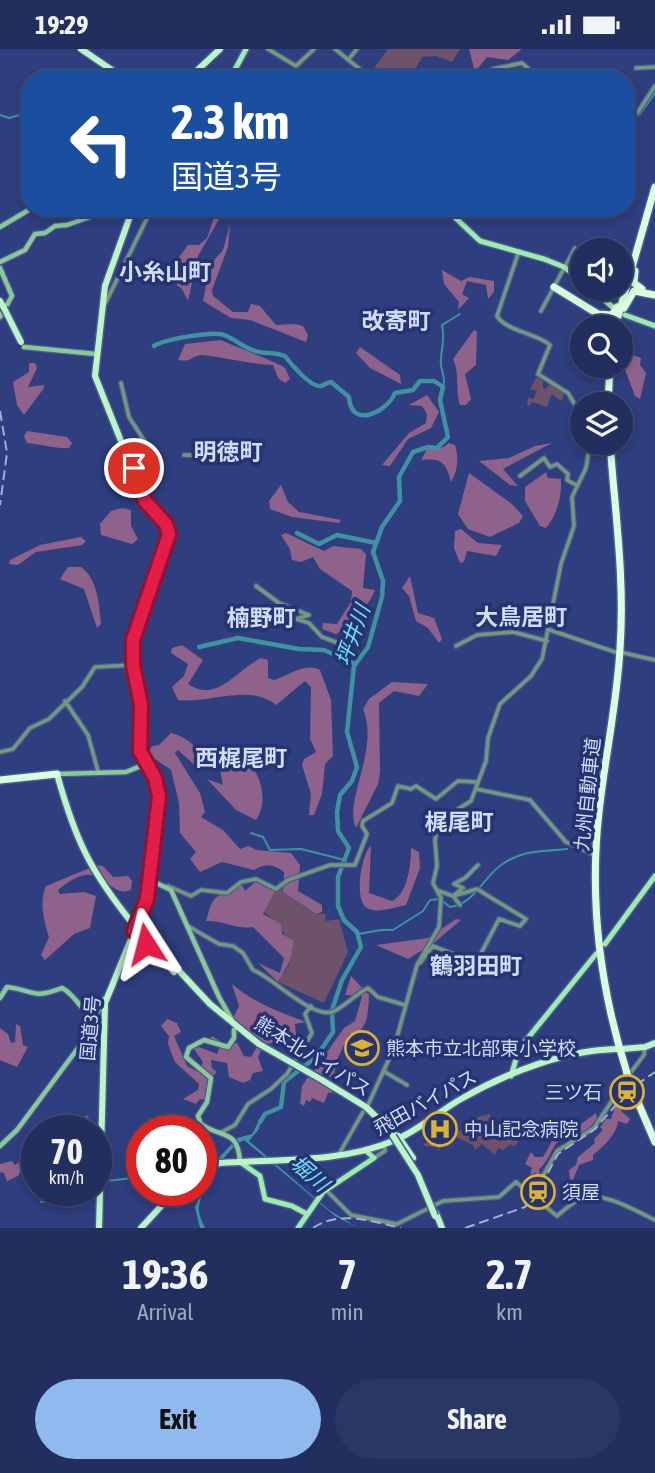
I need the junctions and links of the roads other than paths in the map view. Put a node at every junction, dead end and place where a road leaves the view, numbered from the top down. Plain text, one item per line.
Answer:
1 (80, 49) edge
2 (220, 49) edge
3 (246, 49) edge
4 (268, 49) edge
5 (314, 49) edge
6 (335, 49) edge
7 (357, 49) edge
8 (348, 60) junction
9 (655, 67) edge
10 (636, 68) dead end
11 (112, 70) edge
12 (198, 70) edge
13 (235, 70) edge
14 (361, 70) edge
15 (491, 70) edge
16 (532, 70) edge
17 (655, 86) edge
18 (635, 116) edge
19 (655, 187) edge
20 (655, 195) edge
21 (21, 215) edge
22 (90, 217) edge
23 (130, 217) edge
24 (455, 217) edge
25 (147, 218) edge
26 (0, 227) edge
27 (643, 237) junction
28 (636, 250) junction
29 (519, 251) junction
30 (570, 257) edge
31 (633, 259) edge
32 (0, 262) edge
33 (564, 267) junction
34 (0, 268) edge
35 (570, 271) edge
36 (635, 271) junction
37 (554, 287) junction
38 (655, 293) edge
39 (570, 296) edge
40 (0, 301) edge
41 (578, 301) edge
42 (605, 301) edge
43 (619, 301) joint
44 (103, 305) junction
45 (615, 309) dead end
46 (541, 311) dead end
47 (624, 311) junction
48 (597, 315) edge
49 (617, 315) edge
50 (618, 315) edge
51 (619, 315) edge
52 (622, 315) edge
53 (0, 317) edge
54 (655, 325) edge
55 (22, 345) joint
56 (96, 354) junction
57 (605, 378) dead end
58 (121, 383) dead end
59 (614, 389) dead end
60 (607, 392) edge
61 (613, 392) edge
62 (570, 396) edge
63 (147, 445) dead end
64 (184, 455) dead end
65 (588, 455) edge
66 (612, 455) edge
67 (218, 456) dead end
68 (520, 476) dead end
69 (576, 485) junction
70 (256, 586) dead end
71 (550, 630) junction
72 (547, 641) junction
73 (346, 646) dead end
74 (456, 646) dead end
75 (655, 660) edge
76 (133, 665) junction
77 (65, 701) junction
78 (0, 752) edge
79 (146, 764) junction
80 (98, 771) junction
81 (57, 774) junction
82 (0, 780) edge
83 (476, 782) junction
84 (475, 789) junction
85 (592, 854) dead end
86 (478, 865) dead end
87 (655, 876) edge
88 (150, 880) junction
89 (168, 886) junction
90 (103, 888) junction
91 (439, 891) junction
92 (108, 894) junction
93 (453, 896) junction
94 (459, 905) dead end
95 (186, 925) junction
96 (136, 927) junction
97 (605, 944) dead end
98 (596, 954) dead end
99 (416, 971) junction
100 (0, 997) edge
101 (405, 1005) junction
102 (311, 1006) junction
103 (100, 1014) junction
104 (232, 1020) dead end
105 (234, 1030) dead end
106 (246, 1036) junction
107 (655, 1043) edge
108 (259, 1044) junction
109 (645, 1047) junction
110 (384, 1072) junction
111 (628, 1074) junction
112 (511, 1076) junction
113 (408, 1085) dead end
114 (368, 1105) dead end
115 (363, 1112) dead end
116 (411, 1132) junction
117 (220, 1133) junction
118 (394, 1137) junction
119 (655, 1139) edge
120 (384, 1145) junction
121 (0, 1146) edge
122 (339, 1154) junction
123 (409, 1155) junction
124 (370, 1156) junction
125 (240, 1161) junction
126 (217, 1164) edge
127 (326, 1190) junction
128 (532, 1195) junction
129 (161, 1206) edge
130 (307, 1214) junction
131 (435, 1214) junction
132 (655, 1220) edge
133 (99, 1228) edge
134 (141, 1228) edge
135 (298, 1228) edge
136 (441, 1228) edge

1 - 11 highway
2 - 12 highway
3 - 13 main road
4 - 5 street
6 - 8 street
7 - 8 street
8 - 14 street
9 - 10 street
15 - 16 street
17 - 18 street
19 - 28 highway
20 - 27 highway
21 - 26 main road
22 - 32 main road
23 - 44 highway, 国道3号
24 - 29 main road
25 - 44 street
27 - 36 highway
27 - 51 highway
28 - 31 highway
28 - 50 highway
29 - 33 main road
29 - 62 street
30 - 33 street
33 - 35 main road
33 - 37 street
34 - 53 main road
36 - 38 highway
36 - 47 highway
37 - 39 highway
37 - 46 street
37 - 48 highway
38 - 47 highway
40 - 55 highway, bridge
41 - 43 highway
42 - 45 main road
43 - 49 highway
44 - 56 highway, 国道3号
47 - 52 highway
47 - 54 main road
55 - 56 main road
56 - 76 highway, 国道3号
57 - 60 highway
58 - 63 street
59 - 61 highway
64 - 67 street
65 - 69 street
66 - 111 highway, 九州自動車道
68 - 69 street
69 - 71 street
70 - 73 street
71 - 72 street
71 - 75 street
72 - 74 street
72 - 83 street
76 - 77 street
76 - 79 highway, 国道3号
77 - 78 street
77 - 80 street
79 - 80 main road
79 - 88 highway, 国道3号
80 - 81 main road
81 - 82 highway
81 - 90 highway
83 - 84 street
83 - 89 street
84 - 85 street
84 - 91 street
86 - 93 street
87 - 97 main road
88 - 89 main road
88 - 96 highway, 国道3号
89 - 95 main road
90 - 92 highway
90 - 96 highway
91 - 93 street
91 - 99 street
92 - 96 highway
92 - 96 highway
93 - 94 street
93 - 99 street
95 - 102 street
95 - 104 main road
96 - 103 highway, 国道3号
96 - 106 highway, 熊本北バイパス
96 - 108 highway, 熊本北バイパス
98 - 112 main road
99 - 101 street
100 - 103 main road
101 - 102 street
101 - 110 street
102 - 117 street
103 - 121 main road
103 - 133 highway, 国道3号
105 - 117 main road
106 - 108 highway, 熊本北バイパス
106 - 108 highway
107 - 109 highway, 飛田バイパス
108 - 118 highway, 熊本北バイパス, bridge
109 - 111 street
109 - 112 highway, 飛田バイパス
110 - 113 street
110 - 114 street
111 - 119 highway, 九州自動車道, bridge
111 - 128 street
112 - 116 highway, 飛田バイパス
115 - 122 street
116 - 118 highway, 飛田バイパス
116 - 123 highway
117 - 125 main road
118 - 120 highway, 飛田バイパス
118 - 123 highway
118 - 131 highway, 熊本北バイパス, bridge
120 - 124 highway, 飛田バイパス
120 - 124 street
122 - 124 highway, 飛田バイパス
122 - 125 highway, 飛田バイパス
123 - 131 highway, bridge
124 - 127 main road
125 - 126 highway, 飛田バイパス
125 - 130 main road
127 - 128 street
127 - 130 main road
128 - 132 street
129 - 134 highway
130 - 135 main road
131 - 136 highway, 熊本北バイパス

